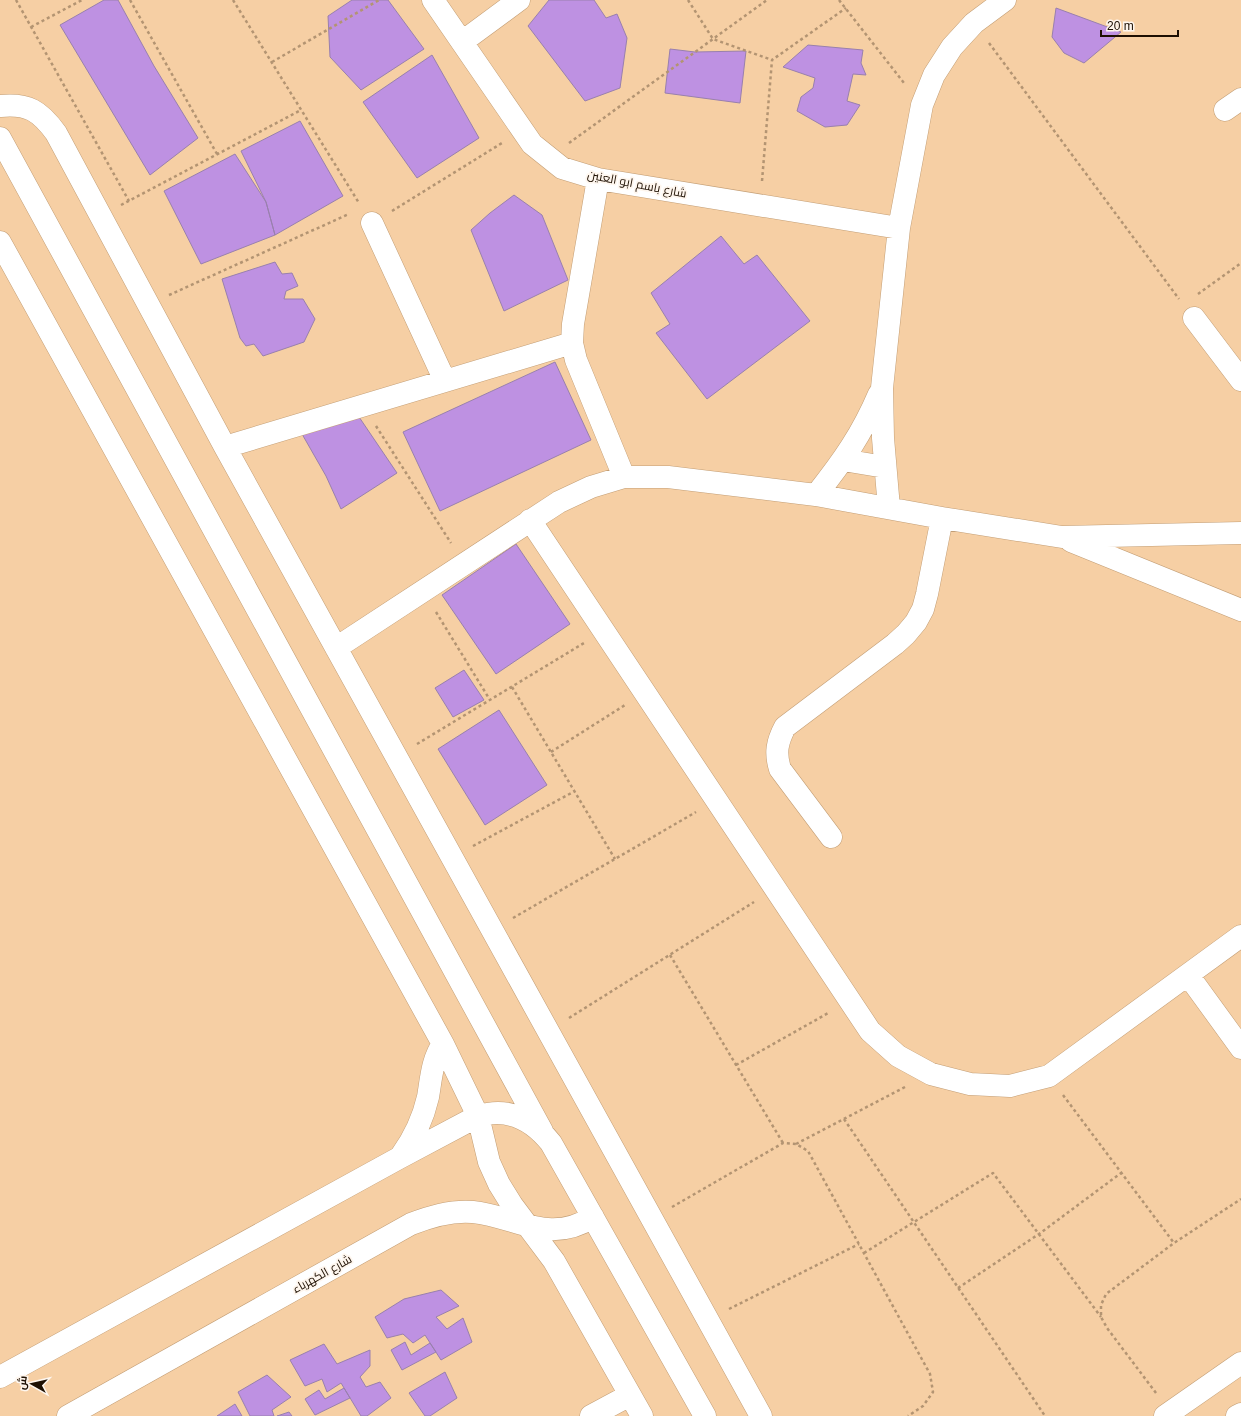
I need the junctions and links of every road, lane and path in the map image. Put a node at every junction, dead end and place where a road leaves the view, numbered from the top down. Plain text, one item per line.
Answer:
1 (16, 0) edge
2 (82, 0) edge
3 (130, 0) edge
4 (233, 0) edge
5 (379, 0) edge
6 (433, 0) edge
7 (519, 0) edge
8 (688, 0) edge
9 (767, 0) edge
10 (839, 0) edge
11 (1005, 0) edge
12 (846, 8) junction
13 (974, 24) junction
14 (31, 27) junction
15 (713, 39) junction
16 (462, 42) junction
17 (772, 60) junction
18 (272, 62) junction
19 (922, 105) junction
20 (0, 106) edge
21 (301, 110) junction
22 (523, 130) junction
23 (0, 138) edge
24 (217, 154) junction
25 (549, 158) junction
26 (598, 179) junction
27 (129, 201) junction
28 (760, 205) junction
29 (367, 215) junction
30 (101, 216) junction
31 (899, 228) junction
32 (0, 242) edge
33 (1241, 264) edge
34 (149, 304) junction
35 (1188, 311) junction
36 (572, 343) junction
37 (1241, 380) edge
38 (445, 381) junction
39 (882, 388) junction
40 (363, 405) junction
41 (225, 447) junction
42 (843, 460) junction
43 (885, 467) junction
44 (624, 477) junction
45 (816, 495) junction
46 (889, 508) junction
47 (942, 518) junction
48 (530, 520) junction
49 (1241, 533) edge
50 (1062, 537) junction
51 (464, 564) junction
52 (423, 590) junction
53 (1241, 610) edge
54 (603, 632) junction
55 (336, 648) junction
56 (512, 687) junction
57 (644, 693) junction
58 (490, 700) junction
59 (551, 752) junction
60 (396, 756) junction
61 (575, 791) junction
62 (716, 801) junction
63 (831, 837) dead end
64 (452, 858) junction
65 (615, 859) junction
66 (774, 889) junction
67 (493, 930) junction
68 (1241, 936) edge
69 (670, 955) junction
70 (1188, 975) junction
71 (850, 1001) junction
72 (548, 1031) junction
73 (443, 1044) junction
74 (1241, 1048) edge
75 (736, 1065) junction
76 (931, 1074) junction
77 (1049, 1076) junction
78 (478, 1116) junction
79 (844, 1119) junction
80 (542, 1131) junction
81 (782, 1144) junction
82 (796, 1144) junction
83 (399, 1158) junction
84 (1121, 1173) junction
85 (1241, 1199) edge
86 (593, 1217) junction
87 (652, 1218) junction
88 (914, 1222) junction
89 (526, 1224) junction
90 (1039, 1234) junction
91 (859, 1244) junction
92 (1174, 1244) junction
93 (864, 1253) junction
94 (958, 1288) junction
95 (1101, 1317) junction
96 (708, 1319) junction
97 (1241, 1363) edge
98 (0, 1377) edge
99 (630, 1395) junction
100 (1168, 1414) edge
101 (1241, 1414) edge
102 (68, 1416) edge
103 (591, 1416) edge
104 (642, 1416) edge
105 (705, 1416) edge
106 (761, 1416) edge
107 (908, 1416) edge
108 (1045, 1416) edge
109 (1237, 1416) edge

1 - 14 path
2 - 14 path
3 - 24 path
4 - 18 path
5 - 18 path
6 - 16 street, شارع باسم ابو العنين
7 - 16 street
8 - 15 path
9 - 15 path
10 - 12 path
11 - 13 street
12 - 17 path
12 - 19 path
13 - 19 street
13 - 35 path
14 - 27 path
15 - 17 path
15 - 25 path
16 - 22 street, شارع باسم ابو العنين
17 - 28 path
18 - 21 path
19 - 31 street
20 - 30 street
21 - 24 path
21 - 29 path
22 - 25 street, شارع باسم ابو العنين
22 - 29 path
23 - 80 street
24 - 27 path
25 - 26 street, شارع باسم ابو العنين
26 - 28 street, شارع باسم ابو العنين
26 - 36 street
27 - 30 path
28 - 31 street, شارع باسم ابو العنين
29 - 34 path
29 - 38 street
30 - 34 street
31 - 39 street
32 - 73 street
33 - 35 path
34 - 41 street
35 - 37 street
36 - 38 street
36 - 44 street
38 - 40 street
39 - 42 street
39 - 43 street
40 - 41 street
40 - 51 path
41 - 55 street
42 - 43 street
42 - 45 street
43 - 46 street
44 - 45 street
44 - 48 street
45 - 46 street
46 - 47 street
47 - 50 street
47 - 63 street
48 - 51 street
48 - 54 street
49 - 50 street
50 - 53 street
51 - 52 street
52 - 55 street
52 - 58 path
54 - 56 path
54 - 57 street
55 - 60 street
56 - 58 path
56 - 59 path
57 - 59 path
57 - 62 street
58 - 60 path
59 - 61 path
60 - 64 street
61 - 64 path
61 - 65 path
62 - 65 path
62 - 66 street
64 - 67 street
65 - 67 path
66 - 69 path
66 - 71 street
67 - 72 street
68 - 70 street
69 - 72 path
69 - 75 path
70 - 74 street
70 - 77 street
71 - 75 path
71 - 76 street
72 - 87 street
73 - 78 street
73 - 83 street
75 - 81 path
76 - 77 street
76 - 79 path
77 - 84 path
78 - 80 street
78 - 83 street
78 - 89 street
79 - 82 path
79 - 88 path
80 - 86 street
81 - 82 path
81 - 87 path
82 - 91 path
83 - 98 street
84 - 90 path
84 - 92 path
85 - 92 path
86 - 89 street, شارع الكهرباء
86 - 105 street
87 - 96 street
88 - 90 path
88 - 93 path
88 - 94 path
89 - 99 street
89 - 102 street, شارع الكهرباء
90 - 94 path
90 - 95 path
91 - 93 path
91 - 96 path
92 - 95 path
93 - 107 path
94 - 108 path
95 - 100 path
96 - 106 street
97 - 100 street
99 - 103 street
99 - 104 street
101 - 109 street

